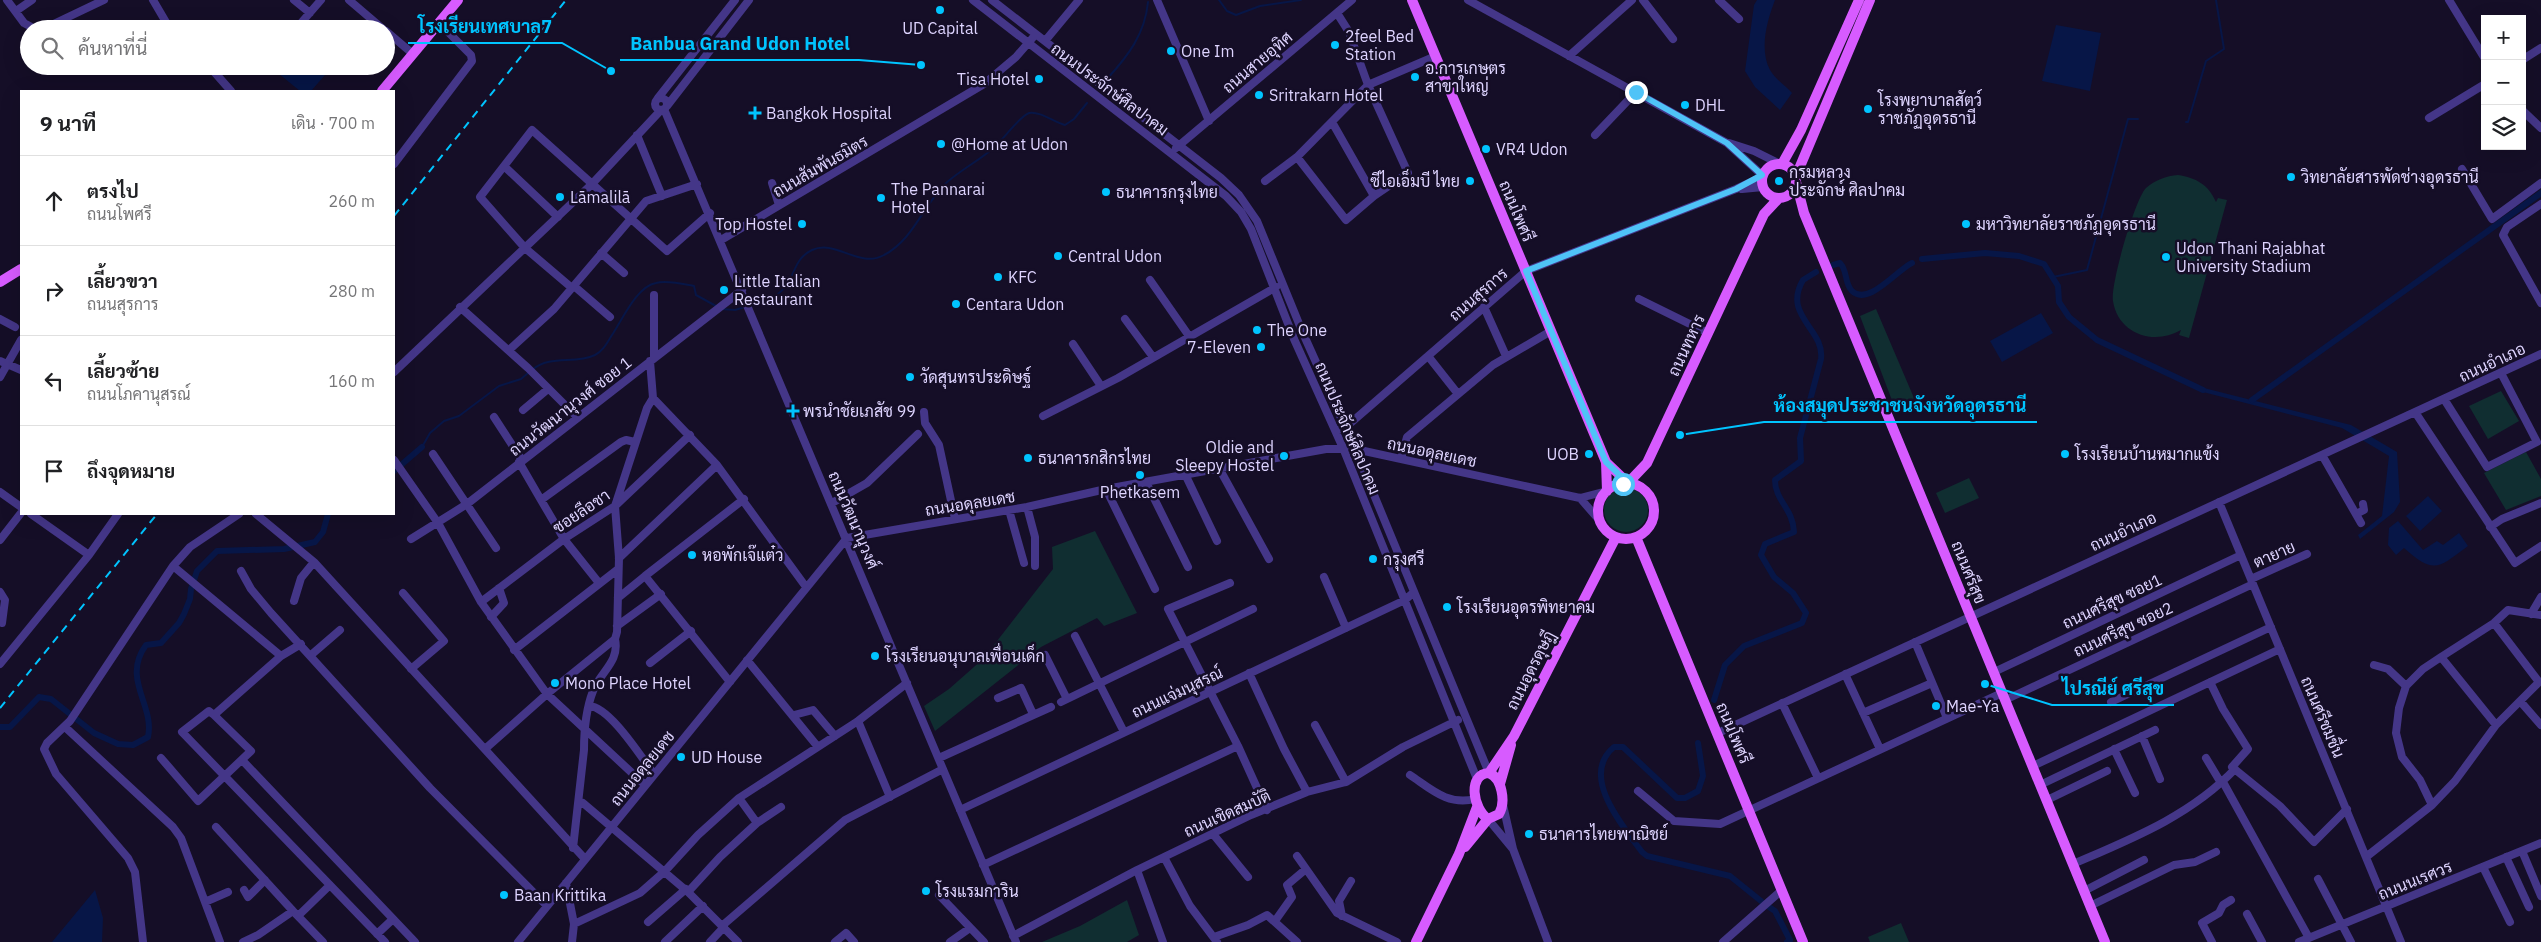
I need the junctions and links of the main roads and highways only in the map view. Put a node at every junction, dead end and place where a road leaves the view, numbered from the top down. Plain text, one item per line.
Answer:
1 (458, 0) edge
2 (1412, 0) edge
3 (1859, 0) edge
4 (1870, 0) edge
5 (383, 90) edge
6 (1781, 164) junction
7 (1796, 178) junction
8 (1762, 182) junction
9 (1781, 198) junction
10 (1804, 213) junction
11 (1764, 214) junction
12 (20, 271) edge
13 (0, 282) edge
14 (1606, 462) junction
15 (1647, 463) junction
16 (1628, 483) junction
17 (1607, 491) junction
18 (1647, 493) junction
19 (1616, 537) junction
20 (1636, 537) junction
21 (1514, 736) junction
22 (1489, 773) junction
23 (1500, 784) junction
24 (1476, 803) junction
25 (1488, 818) junction
26 (1459, 854) junction
27 (1416, 942) edge
28 (1803, 942) edge
29 (2105, 942) edge

1 - 5 main road
2 - 14 main road, ถนนโพศรี
3 - 6 main road
4 - 7 main road
6 - 7 main road
6 - 8 main road
7 - 9 main road
7 - 10 main road, ถนนศรีสุข
8 - 9 main road
8 - 11 main road, ถนนทหาร
9 - 10 main road
9 - 11 main road, ถนนทหาร
10 - 29 main road, ถนนศรีสุข
11 - 15 main road, ถนนทหาร
12 - 13 main road
14 - 16 main road, ถนนโพศรี
14 - 17 main road, ถนนโพศรี
15 - 16 main road, ถนนทหาร
15 - 18 main road
16 - 17 main road
16 - 18 main road
17 - 19 main road
18 - 20 main road
19 - 20 main road
19 - 21 main road, ถนนอุดรดุษฎี
20 - 28 main road, ถนนโพศรี
21 - 22 main road, ถนนอุดรดุษฎี
21 - 23 main road, ถนนอุดรดุษฎี
22 - 23 main road
22 - 24 main road
23 - 25 main road
24 - 25 main road
24 - 26 main road
25 - 26 main road
26 - 27 main road

